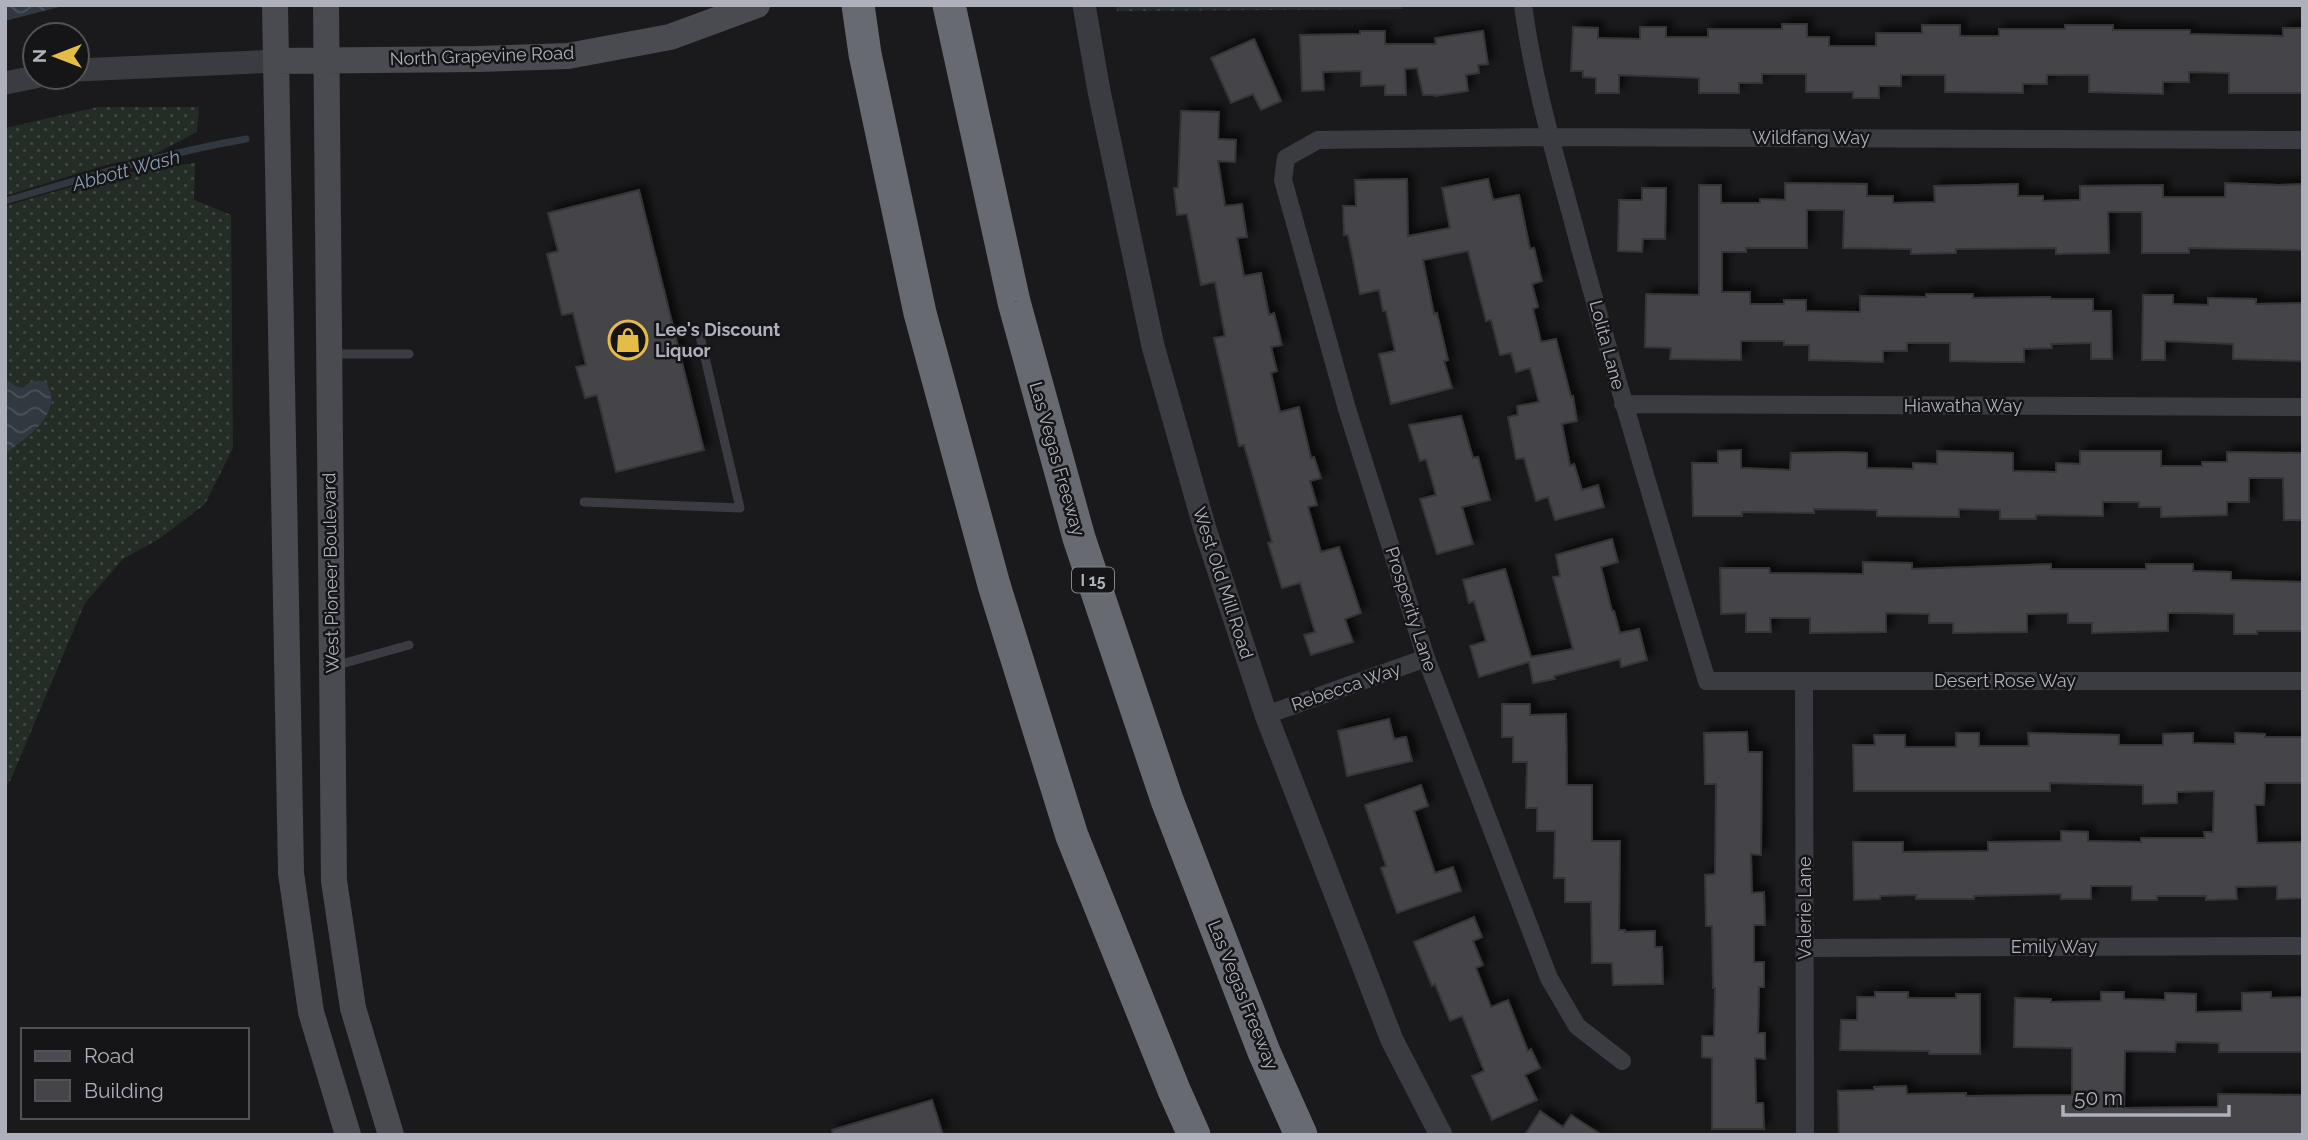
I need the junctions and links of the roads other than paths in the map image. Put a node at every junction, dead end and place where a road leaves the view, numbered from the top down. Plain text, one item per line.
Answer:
1 (275, 5) edge
2 (326, 5) edge
3 (757, 5) edge
4 (858, 5) edge
5 (949, 5) edge
6 (1084, 5) edge
7 (1523, 5) edge
8 (326, 60) junction
9 (276, 61) junction
10 (91, 69) edge
11 (1550, 137) junction
12 (1318, 140) joint
13 (2303, 140) edge
14 (700, 337) dead end
15 (329, 354) junction
16 (409, 354) dead end
17 (1623, 404) junction
18 (2303, 407) edge
19 (584, 502) dead end
20 (409, 645) dead end
21 (1426, 658) junction
22 (332, 667) junction
23 (1707, 681) joint
24 (1804, 681) junction
25 (2303, 681) edge
26 (1266, 715) junction
27 (2303, 946) edge
28 (1805, 948) junction
29 (1622, 1061) dead end
30 (348, 1135) edge
31 (391, 1135) edge
32 (1194, 1135) edge
33 (1301, 1135) edge
34 (1441, 1135) edge
35 (1805, 1135) edge

1 - 9 main road
2 - 8 main road, West Pioneer Boulevard
3 - 8 main road, North Grapevine Road
4 - 32 highway
5 - 33 highway, Las Vegas Freeway / I 15
6 - 26 street, West Old Mill Road
7 - 11 street, Lolita Lane
8 - 9 main road, North Grapevine Road
8 - 15 main road, West Pioneer Boulevard
9 - 10 street
9 - 30 main road
11 - 12 street, Wildfang Way
11 - 13 street, Wildfang Way
11 - 17 street, Lolita Lane
12 - 21 street, Prosperity Lane
14 - 19 lane
15 - 16 lane
15 - 22 main road, West Pioneer Boulevard
17 - 18 street, Hiawatha Way
17 - 23 street, Lolita Lane
20 - 22 lane
21 - 26 street, Rebecca Way
21 - 29 street, Prosperity Lane
22 - 31 main road, West Pioneer Boulevard
23 - 24 street, Desert Rose Way
24 - 25 street, Desert Rose Way
24 - 28 street, Valerie Lane
26 - 34 street, West Old Mill Road
27 - 28 street, Emily Way
28 - 35 street, Valerie Lane

